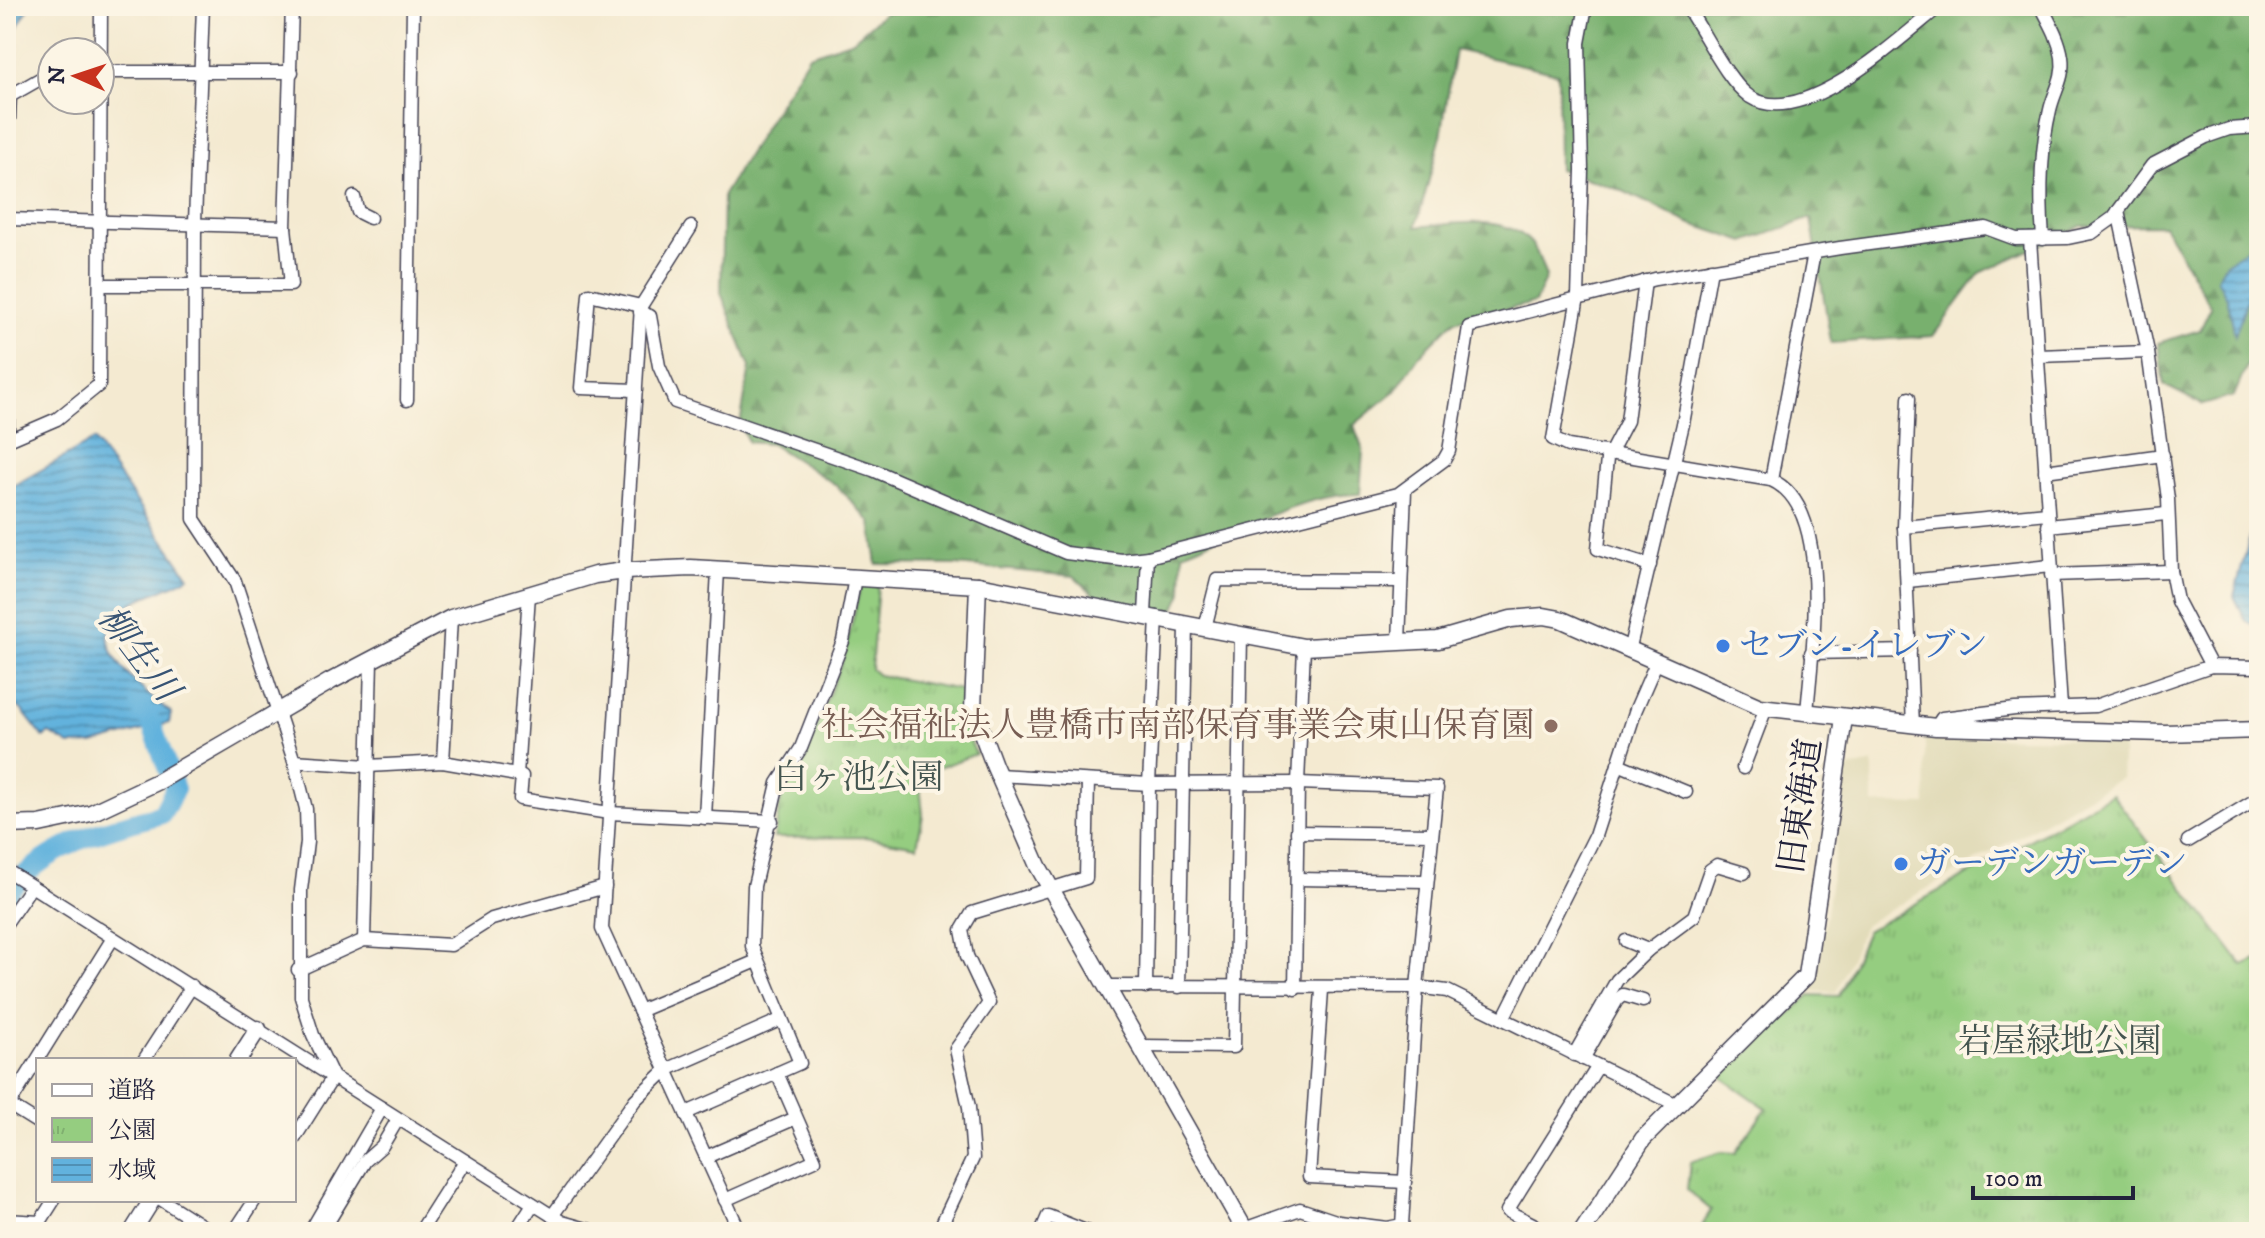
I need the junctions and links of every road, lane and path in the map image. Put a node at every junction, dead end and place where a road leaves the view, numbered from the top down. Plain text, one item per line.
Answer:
1 (101, 6) edge
2 (203, 6) edge
3 (292, 6) edge
4 (413, 6) edge
5 (1586, 6) edge
6 (1686, 6) edge
7 (1940, 6) edge
8 (2041, 6) edge
9 (101, 36) edge
10 (116, 72) edge
11 (200, 72) junction
12 (292, 72) junction
13 (36, 81) edge
14 (100, 116) edge
15 (7, 119) edge
16 (2259, 127) edge
17 (354, 197) dead end
18 (2118, 211) junction
19 (370, 218) dead end
20 (8, 219) junction
21 (101, 221) junction
22 (195, 222) junction
23 (285, 227) junction
24 (691, 227) dead end
25 (2036, 239) junction
26 (1814, 253) junction
27 (1711, 269) junction
28 (1645, 281) junction
29 (194, 283) junction
30 (101, 285) junction
31 (1578, 297) junction
32 (640, 309) junction
33 (2148, 352) junction
34 (2038, 356) junction
35 (636, 390) junction
36 (1909, 398) dead end
37 (407, 400) dead end
38 (7, 441) edge
39 (1610, 453) junction
40 (2163, 455) junction
41 (1674, 465) junction
42 (2045, 471) junction
43 (1771, 480) junction
44 (1405, 490) junction
45 (2166, 514) junction
46 (2047, 520) junction
47 (1904, 527) junction
48 (1148, 557) junction
49 (1650, 565) junction
50 (718, 570) junction
51 (2051, 570) junction
52 (625, 571) junction
53 (2171, 571) junction
54 (855, 578) junction
55 (1401, 581) junction
56 (1908, 581) junction
57 (978, 585) junction
58 (529, 594) junction
59 (1151, 616) junction
60 (451, 618) junction
61 (1186, 624) junction
62 (1205, 628) junction
63 (1241, 635) junction
64 (1399, 642) junction
65 (1304, 647) junction
66 (1629, 651) junction
67 (1910, 651) junction
68 (1811, 653) junction
69 (371, 660) junction
70 (1656, 663) junction
71 (2211, 666) junction
72 (2259, 667) edge
73 (2061, 707) junction
74 (1766, 708) junction
75 (1807, 713) junction
76 (276, 714) junction
77 (1844, 718) junction
78 (1913, 725) junction
79 (1936, 727) junction
80 (2259, 730) edge
81 (294, 761) junction
82 (443, 762) junction
83 (1618, 764) junction
84 (368, 766) junction
85 (1743, 768) dead end
86 (517, 775) junction
87 (998, 775) junction
88 (1088, 781) junction
89 (1240, 783) junction
90 (1298, 783) junction
91 (1149, 784) junction
92 (1182, 784) junction
93 (1686, 792) dead end
94 (2259, 798) edge
95 (609, 813) junction
96 (705, 818) junction
97 (772, 821) junction
98 (6, 825) edge
99 (1297, 832) junction
100 (1432, 834) junction
101 (2188, 841) dead end
102 (10, 872) edge
103 (1744, 873) dead end
104 (1297, 879) junction
105 (1427, 881) junction
106 (28, 885) junction
107 (605, 887) junction
108 (1052, 890) junction
109 (6, 923) edge
110 (113, 938) junction
111 (364, 940) junction
112 (1626, 941) dead end
113 (1648, 950) junction
114 (757, 961) junction
115 (298, 970) junction
116 (192, 986) junction
117 (1106, 986) junction
118 (1146, 987) junction
119 (1179, 987) junction
120 (1417, 987) junction
121 (1238, 988) junction
122 (1295, 989) junction
123 (1322, 990) junction
124 (1643, 1001) dead end
125 (639, 1011) junction
126 (1503, 1019) junction
127 (780, 1020) junction
128 (258, 1029) junction
129 (1141, 1046) junction
130 (1579, 1057) junction
131 (37, 1058) edge
132 (145, 1058) edge
133 (239, 1058) edge
134 (36, 1060) edge
135 (1598, 1066) junction
136 (666, 1070) junction
137 (777, 1073) junction
138 (333, 1077) junction
139 (8, 1104) edge
140 (1677, 1105) junction
141 (382, 1108) junction
142 (686, 1113) junction
143 (796, 1118) junction
144 (398, 1119) junction
145 (36, 1122) edge
146 (296, 1136) edge
147 (706, 1157) junction
148 (465, 1161) junction
149 (1405, 1182) junction
150 (725, 1200) junction
151 (53, 1202) edge
152 (151, 1202) edge
153 (165, 1202) edge
154 (254, 1202) edge
155 (533, 1204) junction
156 (552, 1216) junction
157 (6, 1220) edge
158 (44, 1227) edge
159 (1402, 1228) edge
160 (1245, 1231) edge
161 (132, 1232) edge
162 (212, 1232) edge
163 (234, 1232) edge
164 (310, 1232) edge
165 (322, 1232) edge
166 (420, 1232) edge
167 (515, 1232) edge
168 (597, 1232) edge
169 (740, 1232) edge
170 (938, 1232) edge
171 (1041, 1232) edge
172 (1088, 1232) edge
173 (1528, 1232) edge
174 (1582, 1232) edge

1 - 9 street
2 - 11 street
3 - 12 street
4 - 37 street
5 - 31 street
6 - 7 street
8 - 25 street
10 - 11 street
11 - 12 street
11 - 22 street
12 - 23 street
13 - 15 street
14 - 21 street
15 - 20 street
16 - 18 street
17 - 19 street
18 - 25 street
18 - 33 street
20 - 21 street
20 - 38 street
21 - 22 street
21 - 30 street
22 - 23 street
22 - 29 street
23 - 29 street
24 - 32 street
25 - 26 street
25 - 34 street
26 - 27 street
26 - 43 street
27 - 28 street
27 - 41 street
28 - 31 street
28 - 39 street
29 - 30 street
29 - 76 street
30 - 38 street
31 - 39 street
31 - 44 street
32 - 35 street
32 - 35 street
32 - 48 street
33 - 34 street
33 - 40 street
34 - 42 street
35 - 52 street
36 - 47 street
39 - 41 street
39 - 49 street
40 - 42 street
40 - 45 street
41 - 43 street
41 - 49 street
42 - 46 street
43 - 68 street
44 - 48 street
44 - 55 street
45 - 46 street
45 - 53 street
46 - 47 street
46 - 51 street
47 - 56 street
48 - 59 street
49 - 66 street
50 - 52 street
50 - 54 street
50 - 96 street
51 - 53 street
51 - 56 street
51 - 73 street
52 - 58 street
52 - 95 street
53 - 71 street
54 - 57 street
54 - 97 street
55 - 62 street
55 - 64 street
56 - 67 street
57 - 59 street
57 - 87 street
58 - 60 street
58 - 86 street
59 - 61 street
59 - 91 street
60 - 69 street
60 - 82 street
61 - 62 street
61 - 92 street
62 - 63 street
63 - 65 street
63 - 89 street
64 - 65 street
64 - 66 street
65 - 90 street
66 - 70 street
67 - 68 street
67 - 78 street
68 - 75 street
69 - 76 street
69 - 84 street
70 - 74 street
70 - 83 street
71 - 72 street
71 - 73 street
73 - 79 street
74 - 75 street
74 - 85 street
75 - 77 street
76 - 81 street
76 - 98 street
77 - 78 street, 旧東海道
77 - 140 street, 旧東海道
78 - 79 street, 旧東海道
79 - 80 street, 旧東海道
81 - 84 street
81 - 115 street
82 - 84 street
82 - 86 street
83 - 93 street
83 - 126 street
84 - 111 street
86 - 95 street
87 - 88 street
87 - 108 street
88 - 91 street
88 - 108 street
89 - 90 street
89 - 92 street
89 - 121 street
90 - 99 street
90 - 100 street
91 - 92 street
91 - 118 street
92 - 119 street
94 - 101 street
95 - 96 street
95 - 107 street
96 - 97 street
97 - 114 street
99 - 100 street
99 - 104 street
100 - 105 street
102 - 106 street
103 - 113 street
104 - 105 street
104 - 122 street
105 - 120 street
106 - 109 street
106 - 110 street
107 - 111 street
107 - 125 street
108 - 117 street
108 - 170 street
110 - 116 street
110 - 131 street
111 - 115 street
112 - 113 street
113 - 130 street
114 - 125 street
114 - 127 street
115 - 138 street
116 - 128 street
116 - 132 street
117 - 118 street
117 - 129 street
118 - 119 street
119 - 121 street
120 - 123 street
120 - 126 street
120 - 149 street
121 - 122 street
121 - 129 street
122 - 123 street
123 - 149 street
124 - 130 street
125 - 136 street
126 - 130 street
127 - 136 street
127 - 137 street
128 - 133 street
128 - 138 street
129 - 160 street
130 - 135 street
134 - 139 street
135 - 140 street
135 - 173 street
136 - 142 street
136 - 156 street
137 - 142 street
137 - 143 street
138 - 141 street
138 - 146 street
139 - 145 street
140 - 174 street, 旧東海道
141 - 144 street
141 - 164 street
142 - 147 street
143 - 147 street
143 - 150 street
144 - 148 street
144 - 165 street
147 - 150 street
148 - 155 street
148 - 166 street
149 - 159 street
150 - 169 street
151 - 158 street
152 - 161 street
153 - 162 street
154 - 163 street
155 - 156 street
155 - 167 street
156 - 168 street
157 - 158 street
159 - 160 street
171 - 172 street

